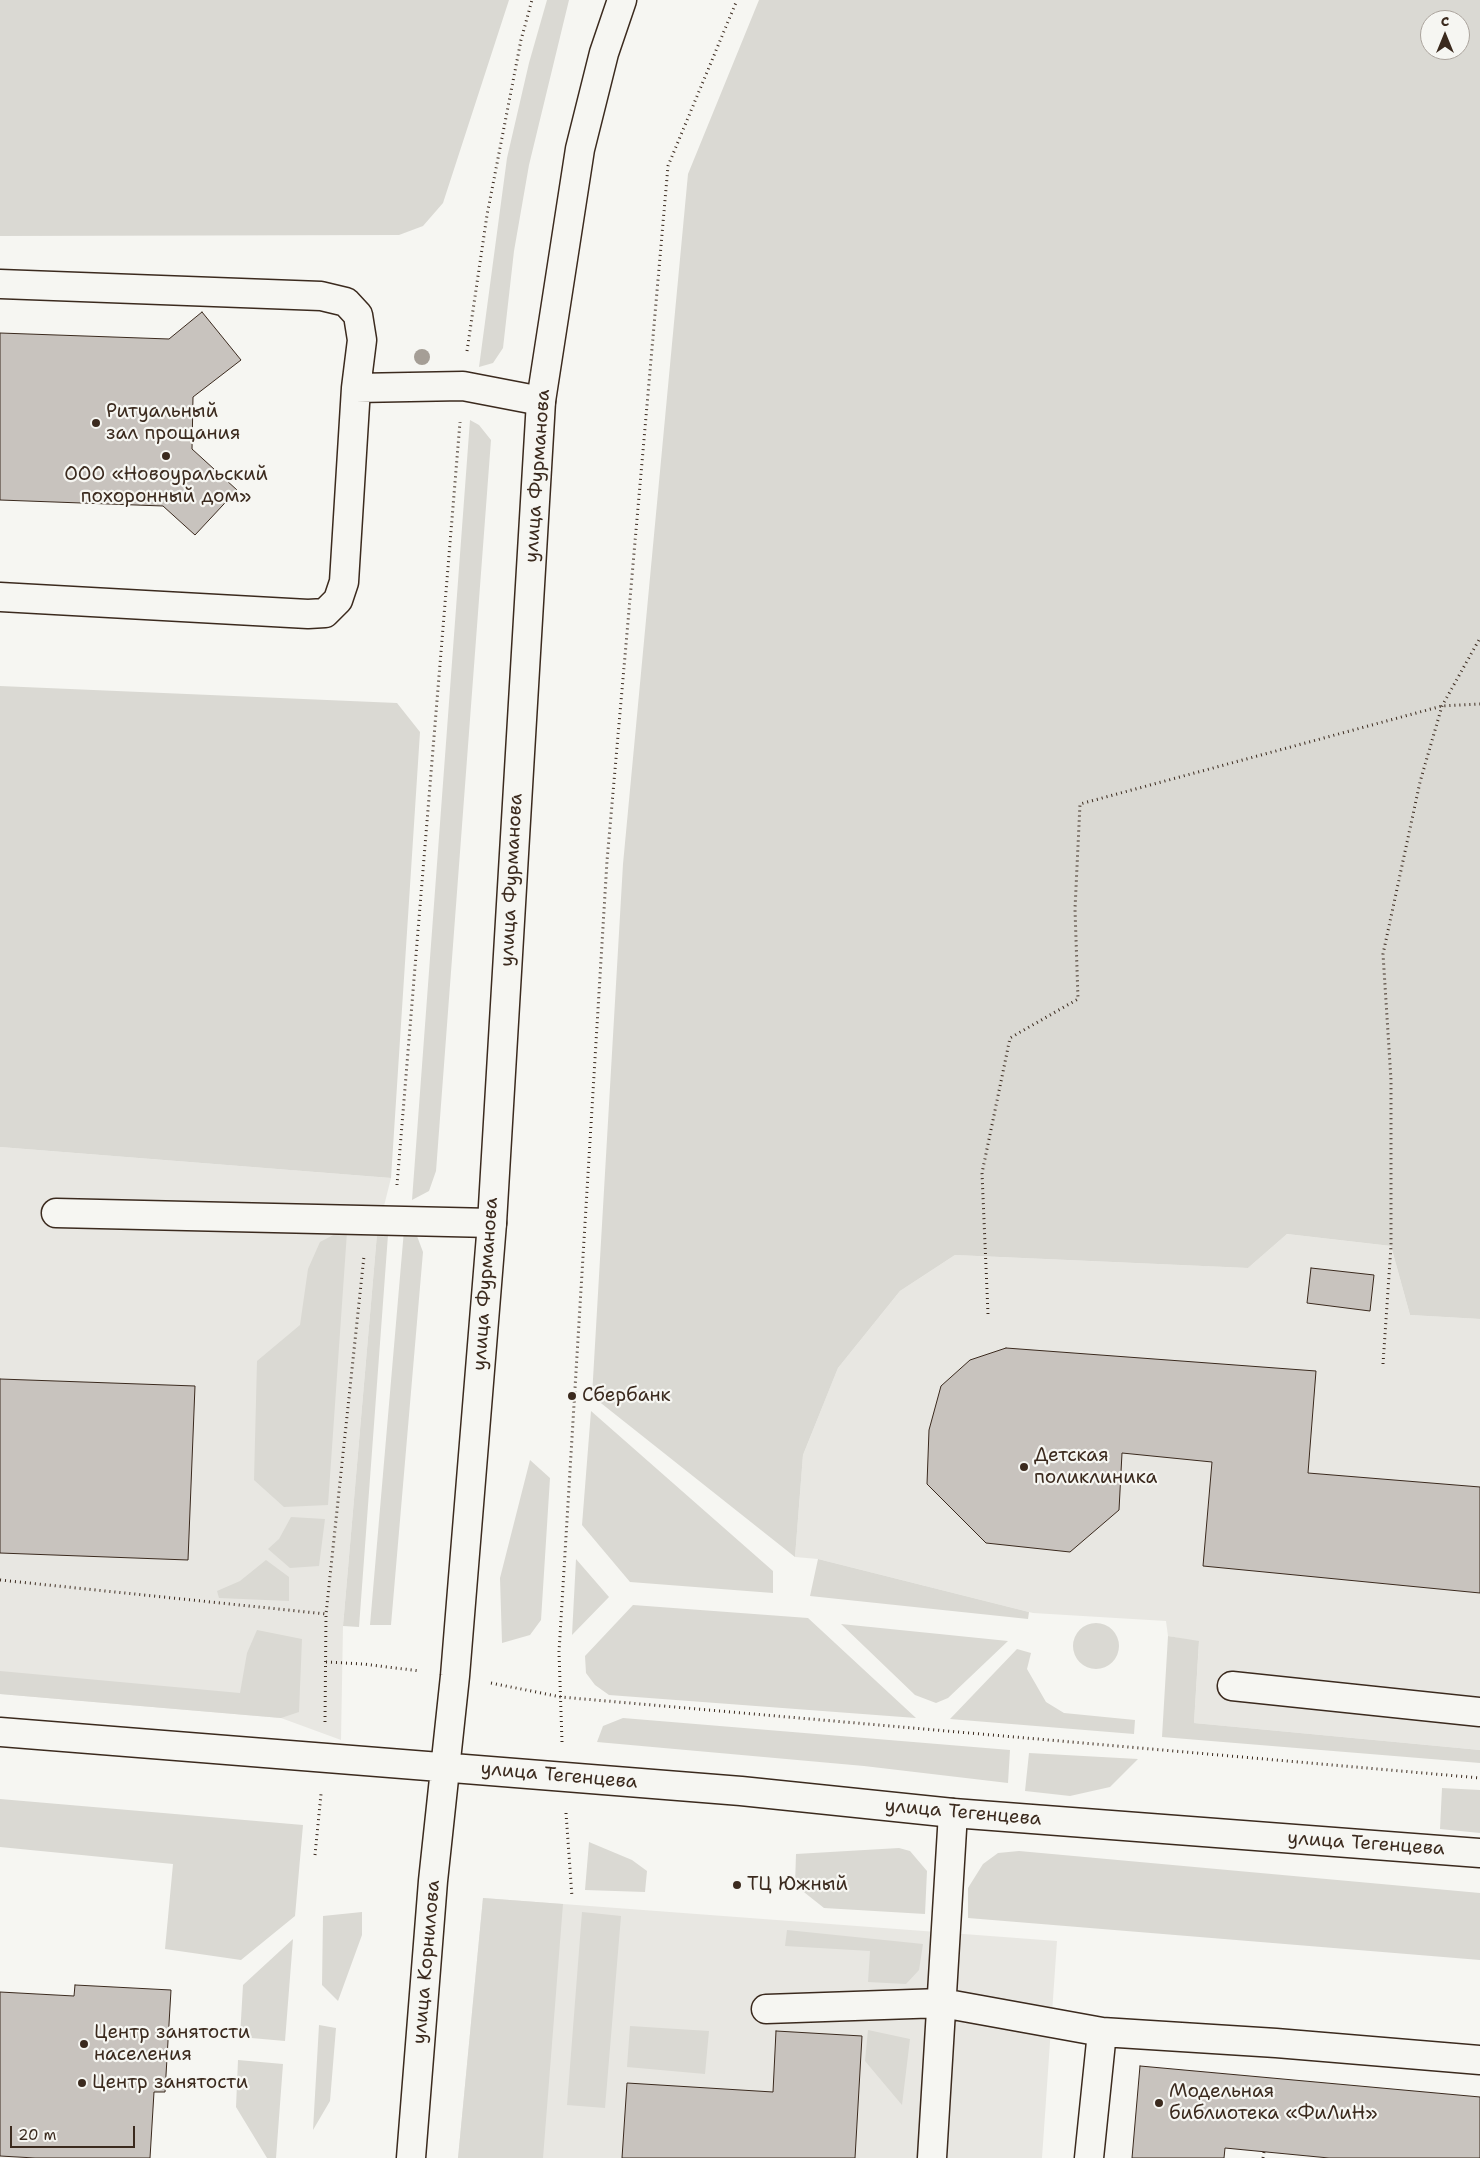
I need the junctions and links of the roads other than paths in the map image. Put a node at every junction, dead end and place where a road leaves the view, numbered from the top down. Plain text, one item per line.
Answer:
1 (622, 0) edge
2 (0, 284) edge
3 (356, 388) junction
4 (541, 402) junction
5 (0, 597) edge
6 (56, 1214) dead end
7 (492, 1222) junction
8 (1232, 1686) dead end
9 (1480, 1712) edge
10 (0, 1732) edge
11 (446, 1766) junction
12 (953, 1813) junction
13 (1480, 1853) edge
14 (942, 2003) junction
15 (766, 2009) dead end
16 (1102, 2032) junction
17 (1480, 2060) edge
18 (411, 2158) edge
19 (932, 2158) edge
20 (1090, 2158) edge

1 - 4 main road, улица Фурманова
2 - 3 main road
3 - 4 main road
3 - 5 main road
4 - 7 main road, улица Фурманова
6 - 7 main road
7 - 11 main road, улица Фурманова
8 - 9 main road
10 - 11 main road, улица Тегенцева
11 - 12 main road, улица Тегенцева
11 - 18 main road, улица Корнилова
12 - 13 main road, улица Тегенцева
12 - 14 main road
14 - 15 main road
14 - 16 main road
14 - 19 main road
16 - 17 main road
16 - 20 main road

